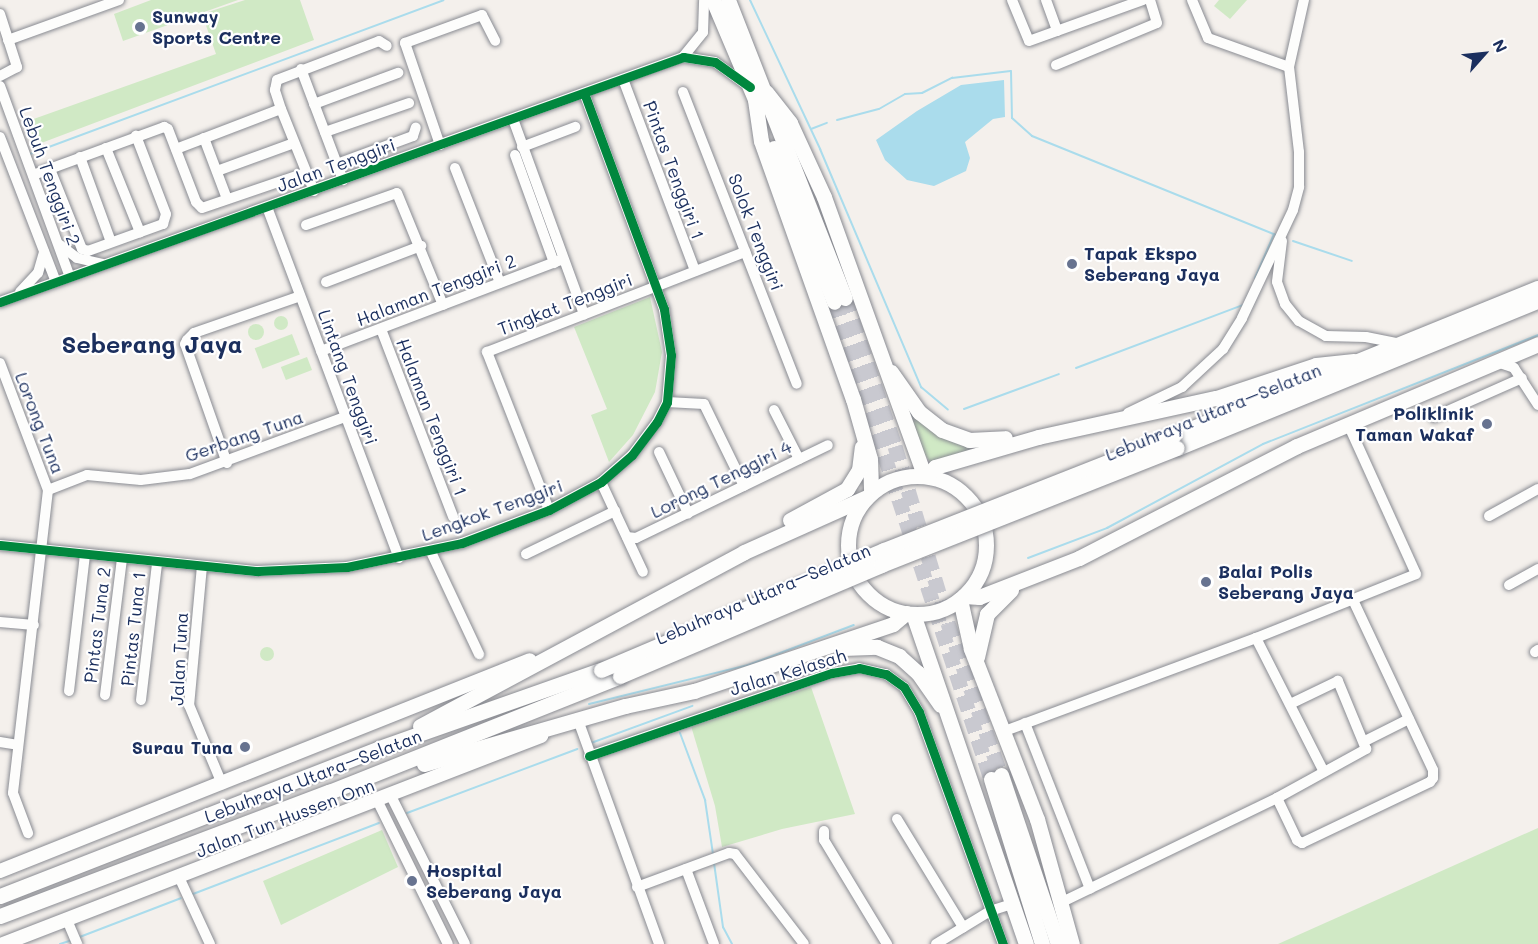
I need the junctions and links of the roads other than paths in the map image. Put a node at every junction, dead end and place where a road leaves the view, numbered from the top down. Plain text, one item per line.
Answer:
1 (119, 0) edge
2 (704, 0) edge
3 (712, 0) edge
4 (728, 0) edge
5 (1012, 0) edge
6 (1143, 0) edge
7 (1150, 0) edge
8 (1192, 0) edge
9 (1304, 0) edge
10 (1048, 1) edge
11 (0, 14) edge
12 (1057, 31) junction
13 (8, 40) junction
14 (495, 41) dead end
15 (387, 46) dead end
16 (683, 57) junction
17 (1056, 65) dead end
18 (1289, 67) junction
19 (301, 69) junction
20 (398, 73) dead end
21 (0, 76) edge
22 (623, 79) junction
23 (0, 86) edge
24 (683, 92) dead end
25 (584, 93) junction
26 (757, 93) junction
27 (409, 103) dead end
28 (314, 104) junction
29 (281, 109) junction
30 (513, 119) junction
31 (416, 127) dead end
32 (575, 127) dead end
33 (325, 132) junction
34 (136, 136) junction
35 (0, 137) edge
36 (204, 138) junction
37 (294, 143) junction
38 (440, 145) junction
39 (106, 148) junction
40 (176, 148) junction
41 (518, 151) junction
42 (80, 158) junction
43 (337, 164) junction
44 (455, 168) dead end
45 (50, 169) junction
46 (217, 171) junction
47 (305, 173) junction
48 (33, 175) junction
49 (343, 180) junction
50 (314, 191) junction
51 (226, 199) junction
52 (267, 207) junction
53 (306, 225) dead end
54 (1284, 229) junction
55 (140, 232) junction
56 (111, 242) junction
57 (58, 243) junction
58 (421, 246) junction
59 (745, 252) junction
60 (46, 257) junction
61 (559, 261) junction
62 (105, 265) junction
63 (694, 272) junction
64 (70, 277) junction
65 (56, 282) junction
66 (326, 282) dead end
67 (500, 283) junction
68 (656, 286) junction
69 (1538, 288) edge
70 (300, 296) junction
71 (839, 300) tunnel mouth
72 (3, 301) edge
73 (1538, 301) edge
74 (443, 305) junction
75 (1538, 313) edge
76 (584, 314) junction
77 (1496, 318) junction
78 (381, 329) junction
79 (1398, 344) junction
80 (1533, 346) edge
81 (321, 351) junction
82 (880, 356) junction
83 (1354, 362) junction
84 (1496, 362) junction
85 (0, 366) edge
86 (1522, 378) junction
87 (797, 384) dead end
88 (667, 402) junction
89 (1538, 405) edge
90 (774, 410) dead end
91 (345, 417) junction
92 (1434, 417) dead end
93 (1115, 421) junction
94 (1348, 424) junction
95 (860, 428) junction
96 (1038, 437) junction
97 (1175, 442) junction
98 (828, 445) dead end
99 (659, 452) dead end
100 (799, 459) junction
101 (227, 463) junction
102 (925, 476) junction
103 (601, 482) junction
104 (744, 486) junction
105 (1538, 489) edge
106 (48, 490) junction
107 (868, 496) junction
108 (549, 510) junction
109 (615, 511) junction
110 (688, 513) junction
111 (1489, 516) dead end
112 (453, 517) dead end
113 (627, 537) junction
114 (772, 539) junction
115 (0, 544) edge
116 (41, 549) junction
117 (431, 552) junction
118 (85, 554) junction
119 (526, 554) dead end
120 (399, 558) junction
121 (122, 559) junction
122 (157, 563) junction
123 (202, 566) junction
124 (1538, 569) edge
125 (643, 572) dead end
126 (1021, 583) junction
127 (1509, 585) dead end
128 (962, 597) junction
129 (1353, 600) junction
130 (909, 613) junction
131 (0, 622) edge
132 (34, 625) junction
133 (1256, 638) junction
134 (574, 643) junction
135 (820, 649) junction
136 (479, 654) dead end
137 (977, 666) junction
138 (69, 691) dead end
139 (105, 695) dead end
140 (141, 700) dead end
141 (1290, 704) junction
142 (1409, 719) junction
143 (578, 720) junction
144 (952, 722) junction
145 (1025, 723) junction
146 (1002, 732) junction
147 (1365, 741) junction
148 (0, 742) edge
149 (18, 745) junction
150 (379, 748) junction
151 (589, 756) junction
152 (1324, 772) junction
153 (222, 783) junction
154 (329, 792) junction
155 (1277, 798) junction
156 (384, 799) junction
157 (897, 819) dead end
158 (824, 831) dead end
159 (28, 833) dead end
160 (423, 865) junction
161 (686, 869) junction
162 (0, 871) edge
163 (410, 871) junction
164 (179, 877) junction
165 (637, 887) junction
166 (1090, 889) junction
167 (0, 896) edge
168 (1062, 902) junction
169 (1012, 903) junction
170 (990, 911) junction
171 (0, 916) edge
172 (452, 920) junction
173 (69, 925) junction
174 (439, 926) junction
175 (963, 927) junction
176 (3, 944) edge
177 (77, 944) edge
178 (210, 944) edge
179 (448, 944) edge
180 (465, 944) edge
181 (659, 944) edge
182 (714, 944) edge
183 (804, 944) edge
184 (887, 944) edge
185 (936, 944) edge
186 (1003, 944) edge
187 (1026, 944) edge
188 (1042, 944) edge
189 (1058, 944) edge
190 (1072, 944) edge

1 - 13 street
2 - 16 street
3 - 26 highway
4 - 26 highway
5 - 12 street
6 - 12 street
7 - 17 street
8 - 18 street
9 - 18 street
10 - 12 street
11 - 13 street
13 - 21 street
14 - 38 street
15 - 19 street
16 - 22 street, Jalan Tenggiri
16 - 26 street
18 - 54 street
19 - 28 street
19 - 29 street
20 - 28 street
22 - 25 street, Jalan Tenggiri
22 - 63 street, Pintas Tenggiri 1
23 - 48 street, Lebuh Tenggiri 2
24 - 59 street, Solok Tenggiri
25 - 30 street, Jalan Tenggiri
25 - 68 street, Lengkok Tenggiri
26 - 71 highway
26 - 82 highway
26 - 95 highway
27 - 33 street
28 - 33 street
29 - 36 street
29 - 37 street
30 - 38 street, Jalan Tenggiri
30 - 41 street
31 - 43 street
32 - 41 street
33 - 43 street
34 - 39 street
34 - 40 street
34 - 55 street
35 - 60 street, Lebuh Tenggiri 2
36 - 40 street
36 - 46 street
37 - 46 street
37 - 47 street
38 - 49 street, Jalan Tenggiri
39 - 42 street
39 - 55 street
40 - 51 street
41 - 61 street
42 - 45 street
42 - 56 street
43 - 49 street
44 - 67 street
45 - 48 street
45 - 56 street
46 - 51 street
47 - 50 street
47 - 51 street
48 - 57 street, Lebuh Tenggiri 2
49 - 50 street, Jalan Tenggiri
50 - 52 street, Jalan Tenggiri
52 - 62 street, Jalan Tenggiri
52 - 70 street, Lintang Tenggiri
53 - 58 street
54 - 79 street
54 - 93 street
55 - 56 street
57 - 60 street
57 - 62 street
57 - 64 street, Lebuh Tenggiri 2
58 - 66 street
58 - 74 street
59 - 63 street, Tingkat Tenggiri
59 - 87 street, Solok Tenggiri
60 - 65 street, Lebuh Tenggiri 2
60 - 72 street
61 - 67 street, Halaman Tenggiri 2
61 - 76 street
62 - 64 street, Jalan Tenggiri
63 - 68 street, Tingkat Tenggiri
64 - 65 street, Jalan Tenggiri
65 - 72 street, Jalan Tenggiri
67 - 74 street, Halaman Tenggiri 2
68 - 76 street, Tingkat Tenggiri
68 - 88 street, Lengkok Tenggiri
69 - 79 highway, Lebuhraya Utara–Selatan
70 - 81 street, Lintang Tenggiri
70 - 101 street
73 - 77 highway, Lebuhraya Utara–Selatan
74 - 78 street, Halaman Tenggiri 2
75 - 77 highway
76 - 108 street, Tingkat Tenggiri
77 - 97 highway, Lebuhraya Utara–Selatan
78 - 81 street, Halaman Tenggiri 2
78 - 112 street, Halaman Tenggiri 1
79 - 83 highway, Lebuhraya Utara–Selatan
80 - 84 highway
80 - 86 street
81 - 91 street, Lintang Tenggiri
82 - 96 highway
82 - 102 highway
83 - 93 highway
83 - 97 highway, Lebuhraya Utara–Selatan
84 - 86 street
84 - 94 highway
85 - 106 street, Lorong Tuna
86 - 89 street
86 - 92 street
88 - 103 street, Lengkok Tenggiri
88 - 104 street
90 - 100 street
91 - 101 street, Gerbang Tuna
91 - 120 street, Lintang Tenggiri
93 - 96 highway
94 - 126 highway
94 - 129 street
95 - 107 highway
95 - 114 highway
96 - 102 highway
97 - 150 highway, Lebuhraya Utara–Selatan, bridge
97 - 154 highway, Lebuhraya Utara–Selatan, bridge
98 - 100 street, Lorong Tenggiri 4
99 - 110 street
100 - 104 street, Lorong Tenggiri 4
101 - 106 street, Gerbang Tuna
102 - 107 highway
102 - 128 highway
103 - 108 street, Lengkok Tenggiri
103 - 109 street
104 - 110 street, Lorong Tenggiri 4
105 - 111 street
106 - 116 street, Lorong Tuna
107 - 114 highway
107 - 130 highway
108 - 117 street, Lengkok Tenggiri
109 - 113 street
109 - 119 street
110 - 113 street, Lorong Tenggiri 4
113 - 125 street
114 - 134 highway
115 - 116 street, Lengkok Tenggiri
116 - 118 street, Lengkok Tenggiri
116 - 132 street, Lorong Tuna
117 - 120 street, Lengkok Tenggiri
117 - 136 street
118 - 121 street, Lengkok Tenggiri
118 - 138 street
120 - 123 street, Lengkok Tenggiri
121 - 122 street, Lengkok Tenggiri
121 - 139 street, Pintas Tuna 2
122 - 123 street, Lengkok Tenggiri
122 - 140 street, Pintas Tuna 1
123 - 153 street, Jalan Tuna
124 - 127 street
126 - 128 highway
126 - 137 highway
128 - 130 highway
128 - 137 highway
129 - 133 street
129 - 142 street
130 - 135 highway
130 - 144 highway
131 - 132 street
132 - 149 street, Lorong Tuna
133 - 141 street
133 - 145 street
134 - 150 highway
134 - 153 main road
135 - 143 highway
135 - 144 highway
137 - 146 highway
141 - 147 street
141 - 152 street
142 - 147 street
142 - 155 street
143 - 151 street
143 - 154 highway
143 - 156 main road, Jalan Tun Hussen Onn
144 - 169 highway
145 - 146 street
145 - 166 street
146 - 168 highway
147 - 152 street
148 - 149 street
149 - 159 street, Lorong Tuna
150 - 167 highway, Lebuhraya Utara–Selatan
151 - 165 street
151 - 170 street, Jalan Kelasah
152 - 155 street
153 - 162 main road
154 - 171 highway, Lebuhraya Utara–Selatan
155 - 166 street
156 - 160 street
156 - 163 street
156 - 164 main road, Jalan Tun Hussen Onn
157 - 175 street
158 - 184 street
160 - 163 street
160 - 172 street
161 - 165 street
161 - 182 street
161 - 183 street
163 - 174 street
164 - 173 main road, Jalan Tun Hussen Onn
164 - 178 street
165 - 181 street
166 - 168 street
168 - 190 highway
169 - 170 street
169 - 187 highway
170 - 175 street
170 - 186 street, Jalan Kelasah
172 - 174 street
172 - 180 street
173 - 176 main road, Jalan Tun Hussen Onn
173 - 177 street
174 - 179 street
175 - 185 street
188 - 189 highway

